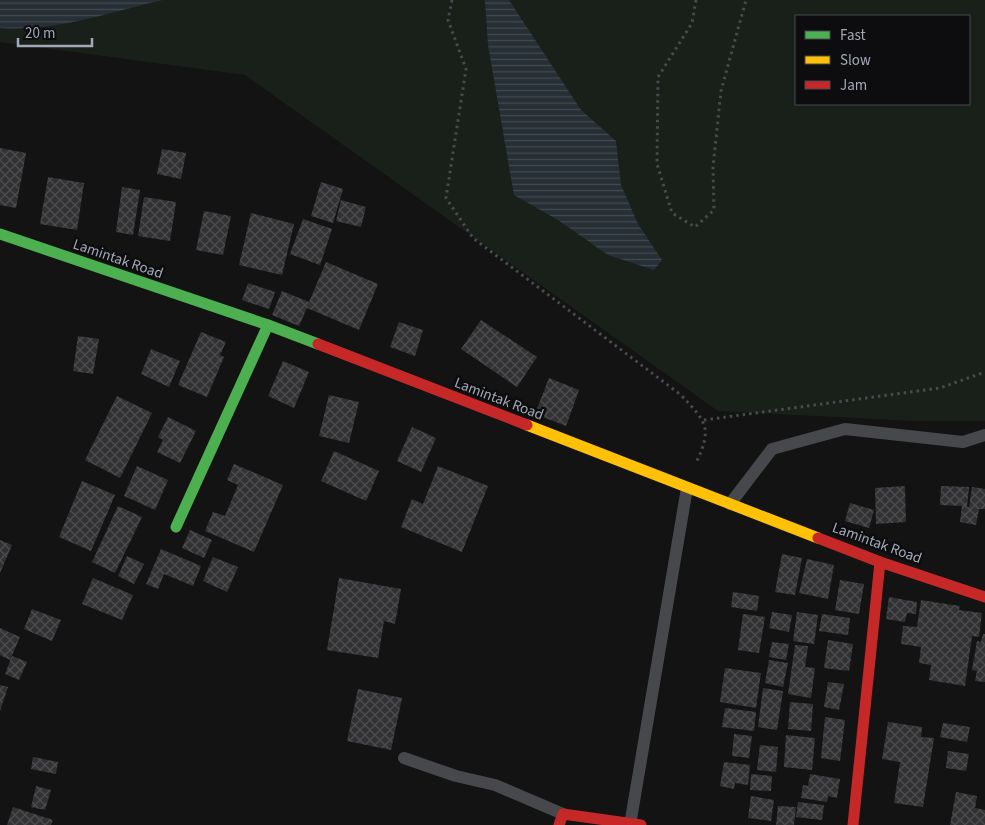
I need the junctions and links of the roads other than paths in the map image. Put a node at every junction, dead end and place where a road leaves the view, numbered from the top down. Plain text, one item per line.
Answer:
1 (0, 234) edge
2 (268, 325) junction
3 (985, 435) edge
4 (687, 488) junction
5 (730, 504) junction
6 (176, 527) dead end
7 (880, 562) junction
8 (985, 597) edge
9 (404, 758) dead end
10 (561, 819) edge
11 (634, 825) edge
12 (853, 825) edge

1 - 2 main road, Lamintak Road
2 - 4 main road, Lamintak Road
2 - 6 main road
3 - 5 lane
4 - 5 main road, Lamintak Road
4 - 11 lane
5 - 7 main road, Lamintak Road
7 - 8 main road, Lamintak Road
7 - 12 main road
9 - 10 lane
10 - 11 main road

